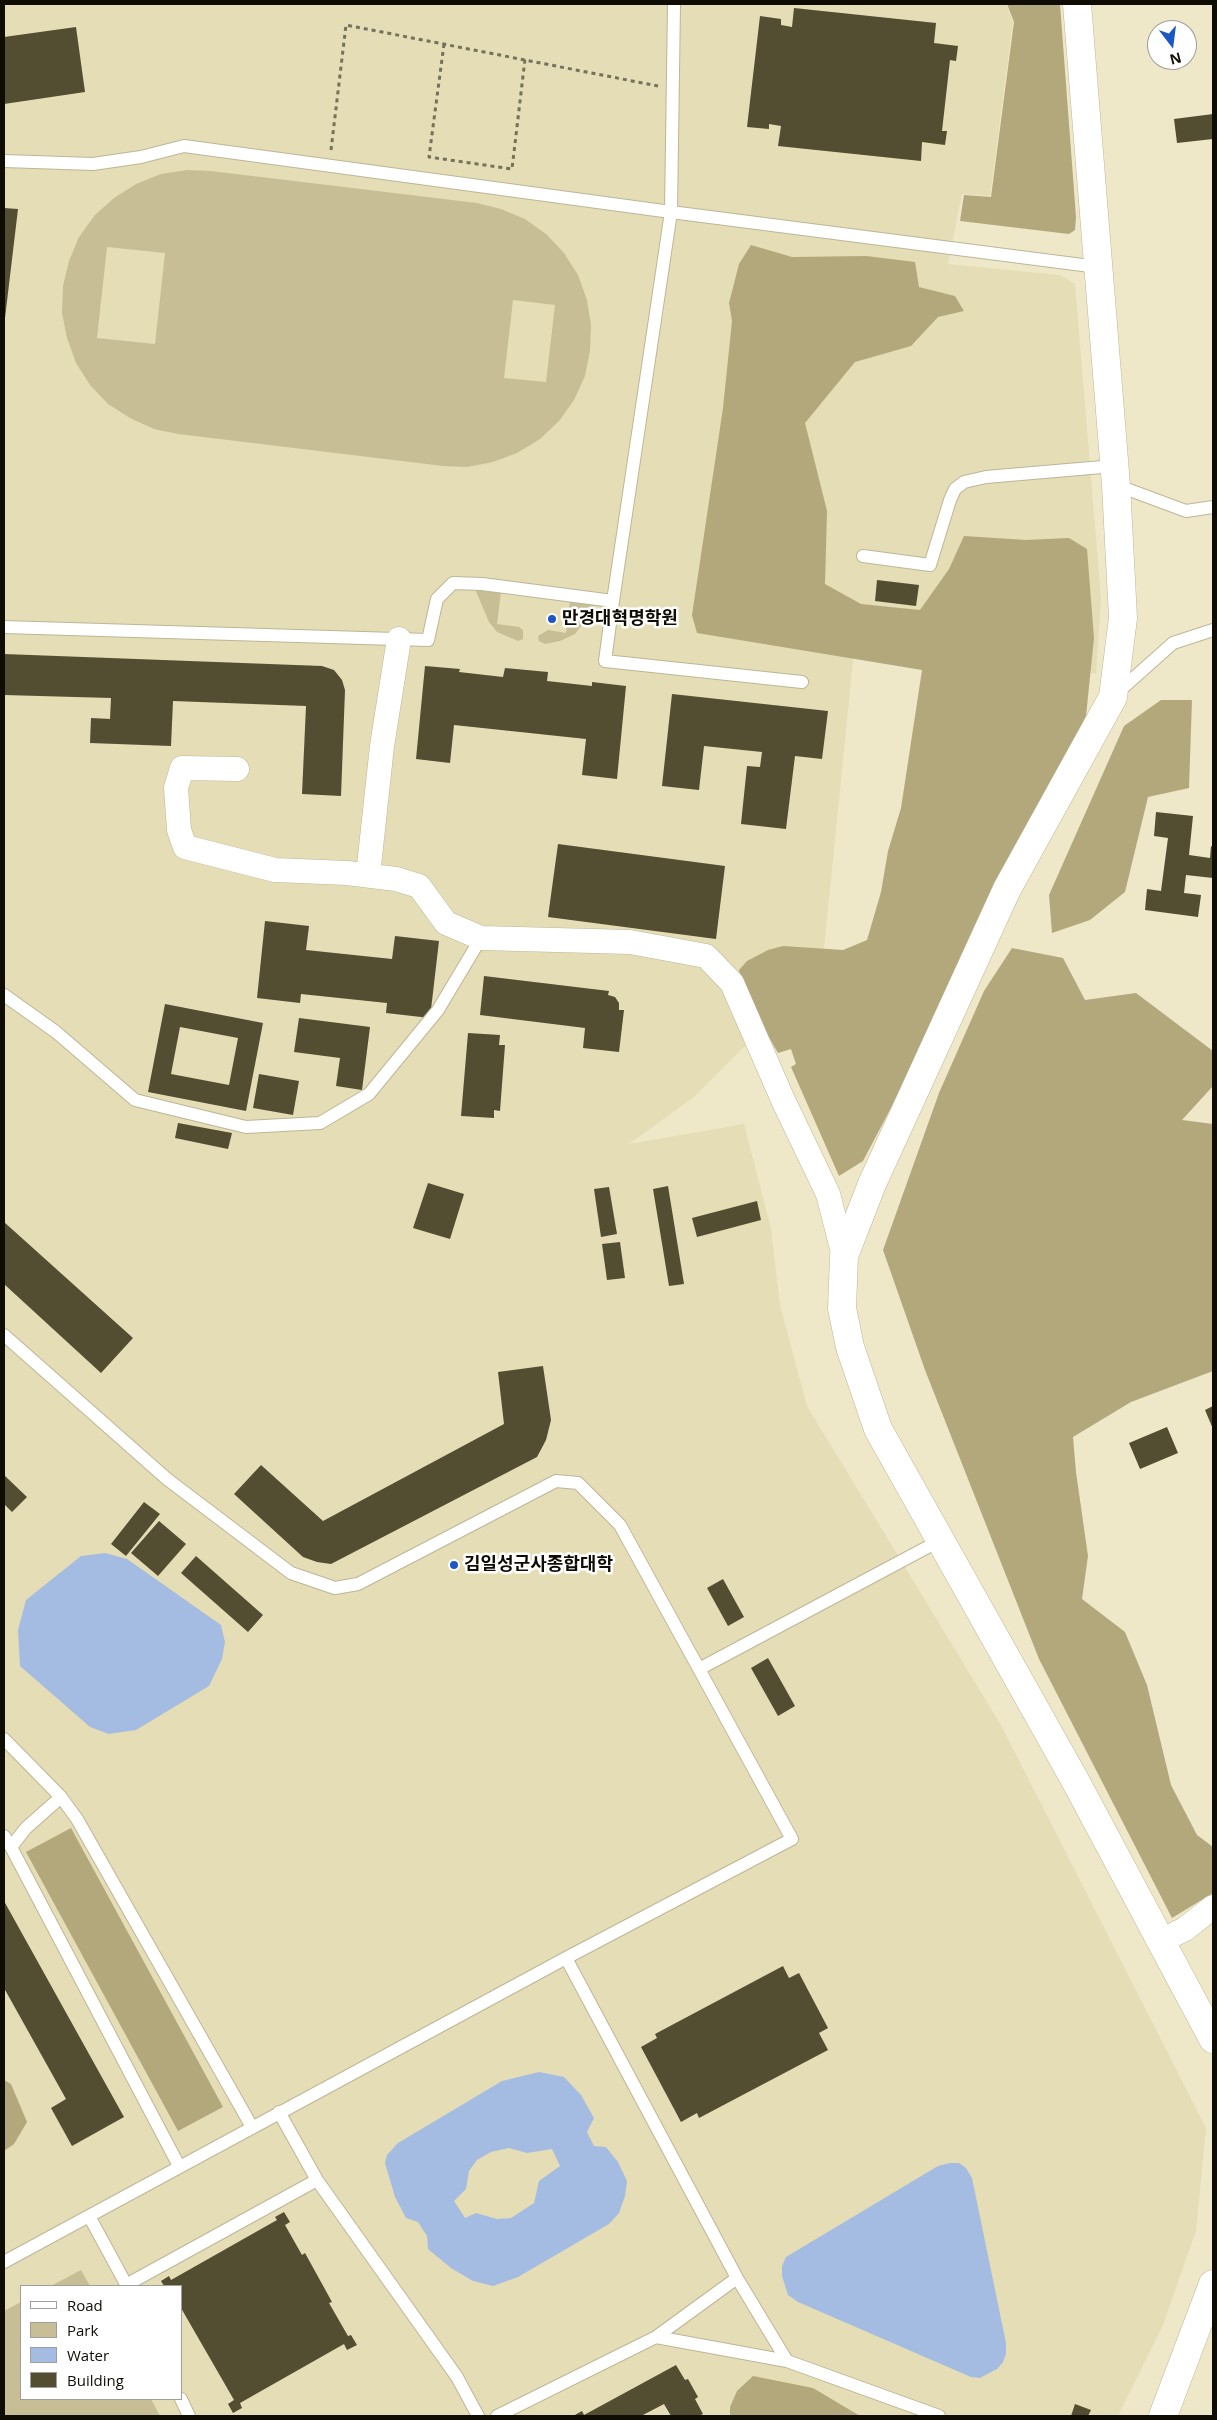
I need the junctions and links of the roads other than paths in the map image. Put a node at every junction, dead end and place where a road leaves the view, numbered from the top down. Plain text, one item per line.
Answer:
1 (674, 4) edge
2 (1077, 4) edge
3 (4, 161) edge
4 (671, 212) junction
5 (1098, 267) junction
6 (1115, 476) junction
7 (1213, 507) edge
8 (864, 556) dead end
9 (613, 601) junction
10 (4, 627) edge
11 (1213, 630) edge
12 (399, 639) junction
13 (802, 682) dead end
14 (1113, 697) junction
15 (237, 769) dead end
16 (368, 875) junction
17 (481, 938) junction
18 (4, 995) edge
19 (844, 1256) junction
20 (4, 1335) edge
21 (939, 1541) junction
22 (700, 1669) junction
23 (4, 1739) edge
24 (61, 1797) junction
25 (7, 1842) edge
26 (1213, 1907) edge
27 (1161, 1941) junction
28 (566, 1958) junction
29 (1213, 2039) edge
30 (279, 2112) junction
31 (252, 2127) junction
32 (180, 2166) junction
33 (316, 2180) junction
34 (89, 2216) junction
35 (4, 2262) edge
36 (737, 2278) junction
37 (1213, 2284) edge
38 (125, 2285) edge
39 (128, 2285) edge
40 (656, 2337) junction
41 (787, 2361) junction
42 (181, 2400) edge
43 (189, 2416) edge
44 (478, 2416) edge
45 (497, 2416) edge
46 (939, 2416) edge
47 (1162, 2416) edge

1 - 4 lane
2 - 5 main road
3 - 4 lane
4 - 5 lane
4 - 9 lane
5 - 6 main road
6 - 7 lane
6 - 8 lane
6 - 14 main road
9 - 12 lane
9 - 13 lane
10 - 12 lane
11 - 14 lane
12 - 16 street
14 - 19 main road
15 - 16 street
16 - 17 street
17 - 18 lane
17 - 19 street
19 - 21 main road
20 - 22 lane
21 - 22 lane
21 - 27 main road
22 - 28 lane
23 - 24 lane
24 - 25 lane
24 - 31 lane
25 - 32 lane
26 - 27 street
27 - 29 main road
28 - 30 lane
28 - 36 lane
30 - 31 lane
30 - 33 lane
31 - 32 lane
32 - 34 lane
33 - 39 lane
33 - 44 lane
34 - 35 lane
34 - 38 lane
36 - 40 lane
36 - 41 lane
37 - 47 main road
40 - 41 lane
40 - 45 lane
41 - 46 lane
42 - 43 lane

